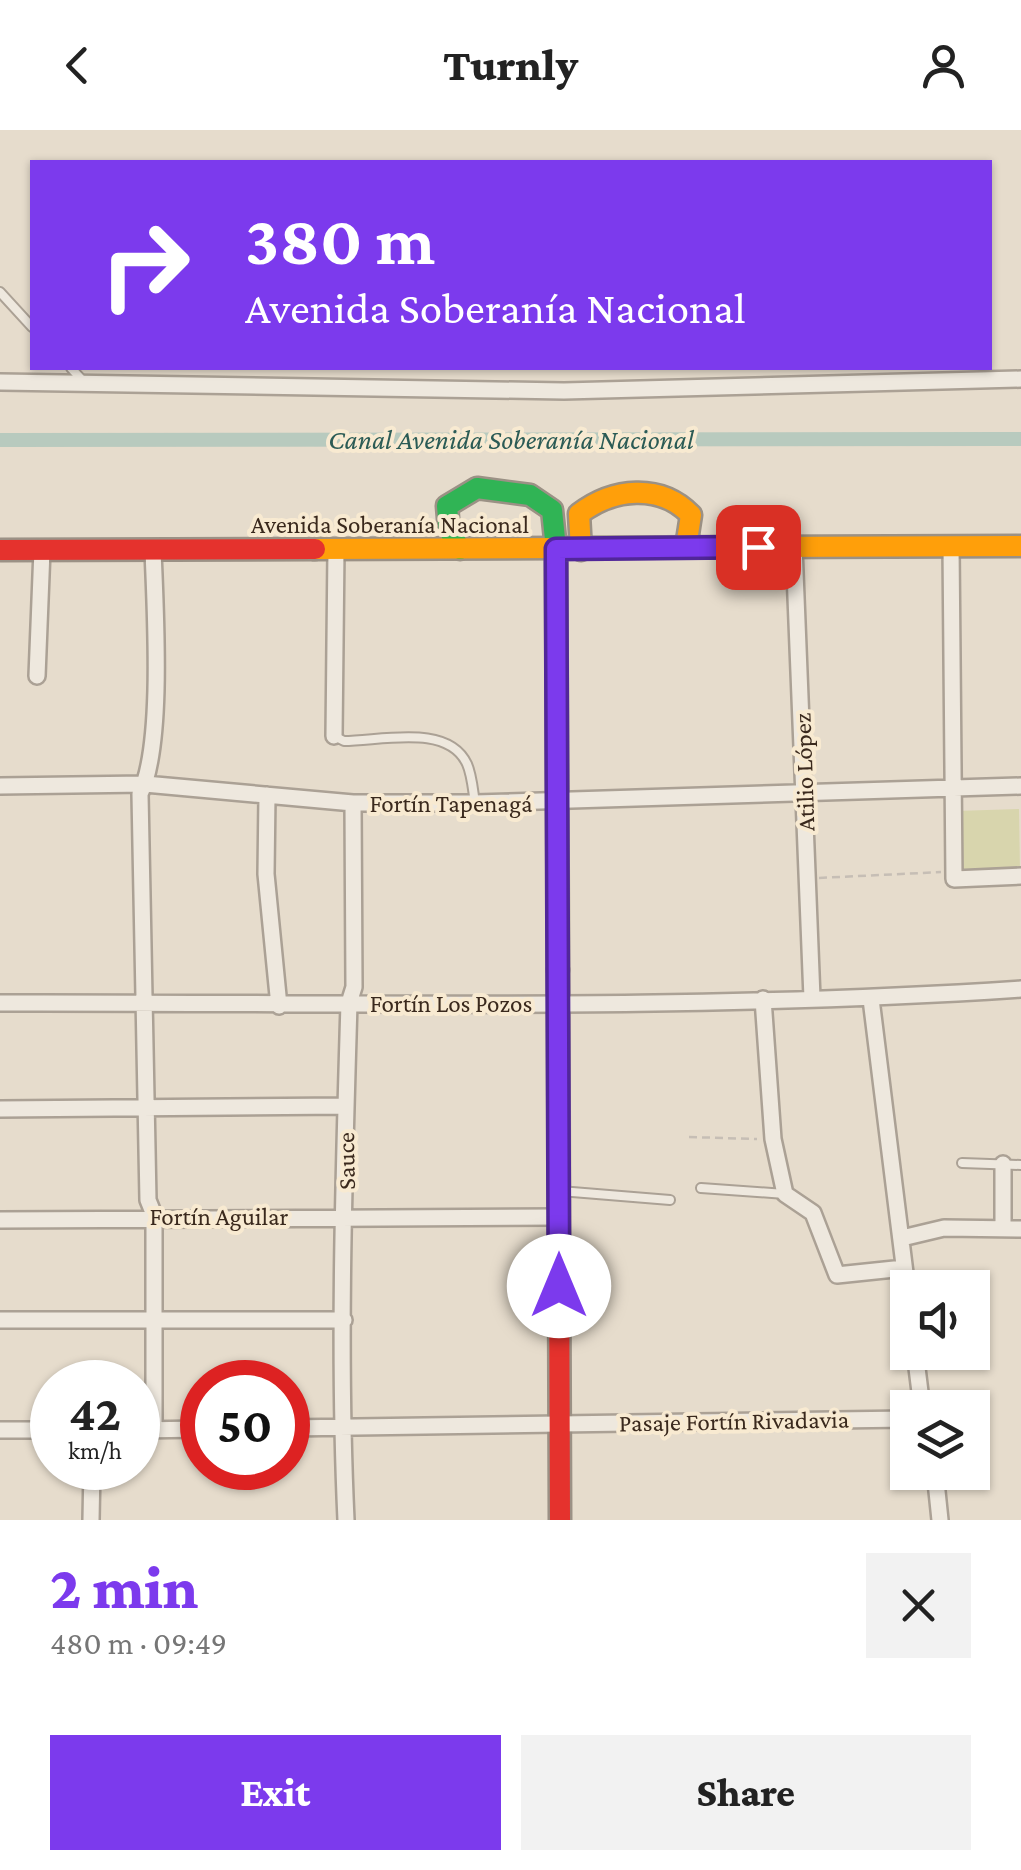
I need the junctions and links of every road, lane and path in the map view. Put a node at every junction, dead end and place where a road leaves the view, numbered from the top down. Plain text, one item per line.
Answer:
1 (0, 292) edge
2 (30, 325) edge
3 (73, 370) edge
4 (1021, 379) edge
5 (0, 382) edge
6 (84, 382) junction
7 (951, 546) junction
8 (1021, 546) edge
9 (686, 547) junction
10 (794, 547) junction
11 (336, 549) junction
12 (460, 549) junction
13 (556, 549) junction
14 (0, 550) edge
15 (42, 550) junction
16 (152, 550) junction
17 (581, 550) junction
18 (37, 676) dead end
19 (334, 736) joint
20 (145, 784) junction
21 (0, 786) edge
22 (1021, 786) edge
23 (952, 789) junction
24 (805, 794) junction
25 (267, 795) junction
26 (558, 798) junction
27 (353, 803) junction
28 (475, 803) junction
29 (953, 872) junction
30 (1021, 876) edge
31 (808, 878) junction
32 (1021, 989) edge
33 (812, 998) junction
34 (763, 999) junction
35 (871, 1000) junction
36 (144, 1002) junction
37 (0, 1003) edge
38 (349, 1003) junction
39 (558, 1003) junction
40 (279, 1006) junction
41 (148, 1106) junction
42 (346, 1106) junction
43 (0, 1110) edge
44 (688, 1137) dead end
45 (773, 1139) junction
46 (962, 1162) dead end
47 (1003, 1164) junction
48 (1021, 1164) edge
49 (700, 1188) dead end
50 (559, 1190) junction
51 (785, 1194) junction
52 (670, 1200) dead end
53 (154, 1216) junction
54 (346, 1216) junction
55 (559, 1217) junction
56 (0, 1220) edge
57 (1003, 1228) junction
58 (1021, 1229) edge
59 (902, 1238) junction
60 (904, 1268) joint
61 (0, 1320) edge
62 (152, 1320) junction
63 (344, 1320) junction
64 (150, 1360) edge
65 (890, 1418) edge
66 (560, 1424) junction
67 (342, 1427) junction
68 (310, 1428) edge
69 (0, 1430) edge
70 (30, 1430) edge
71 (92, 1490) edge
72 (937, 1490) edge
73 (91, 1520) edge
74 (346, 1520) edge
75 (560, 1520) edge
76 (940, 1520) edge

1 - 2 lane
3 - 6 lane
4 - 6 street
5 - 6 street
7 - 8 main road, Avenida Soberanía Nacional
7 - 10 main road, Avenida Soberanía Nacional
7 - 23 street
9 - 10 main road, Avenida Soberanía Nacional
9 - 17 main road, Avenida Soberanía Nacional
9 - 17 main road
10 - 24 street, Atilio López
11 - 12 main road, Avenida Soberanía Nacional
11 - 16 main road, Avenida Soberanía Nacional
11 - 19 street
12 - 13 main road, Avenida Soberanía Nacional
12 - 13 main road
13 - 17 main road, Avenida Soberanía Nacional
13 - 26 main road
14 - 15 main road, Avenida Soberanía Nacional
15 - 16 main road, Avenida Soberanía Nacional
15 - 18 street
16 - 20 street
19 - 28 lane
20 - 21 street, Fortín Tapenagá
20 - 25 street, Fortín Tapenagá
20 - 36 street
22 - 23 street, Fortín Tapenagá
23 - 24 street, Fortín Tapenagá
23 - 29 street
24 - 26 street, Fortín Tapenagá
24 - 31 street, Atilio López
25 - 27 street, Fortín Tapenagá
25 - 40 street
26 - 28 street, Fortín Tapenagá
26 - 39 main road
27 - 28 street, Fortín Tapenagá
27 - 38 street, Sauce
29 - 30 street
29 - 31 path
31 - 33 street, Atilio López
32 - 35 street, Fortín Los Pozos
33 - 34 street, Fortín Los Pozos
33 - 35 street, Fortín Los Pozos
34 - 39 street, Fortín Los Pozos
34 - 45 street
35 - 59 street
36 - 37 street, Fortín Los Pozos
36 - 40 street, Fortín Los Pozos
36 - 41 street
38 - 39 street, Fortín Los Pozos
38 - 40 street, Fortín Los Pozos
38 - 42 street, Sauce
39 - 50 main road
41 - 42 street
41 - 43 street
41 - 53 street
42 - 54 street, Sauce
44 - 45 path
45 - 51 street
46 - 47 lane
47 - 48 lane
47 - 57 street
49 - 51 lane
50 - 52 lane
50 - 55 main road
51 - 60 street
53 - 54 street, Fortín Aguilar
53 - 56 street, Fortín Aguilar
53 - 62 street
54 - 55 street, Fortín Aguilar
54 - 63 street, Sauce
55 - 66 main road
57 - 58 street
57 - 59 street
59 - 60 street
61 - 62 street
62 - 63 street
62 - 64 street
63 - 67 street, Sauce
65 - 66 street, Pasaje Fortín Rivadavia
66 - 67 street, Pasaje Fortín Rivadavia
66 - 75 main road
67 - 68 street, Pasaje Fortín Rivadavia
67 - 74 street, Sauce
69 - 70 street
71 - 73 street
72 - 76 street

